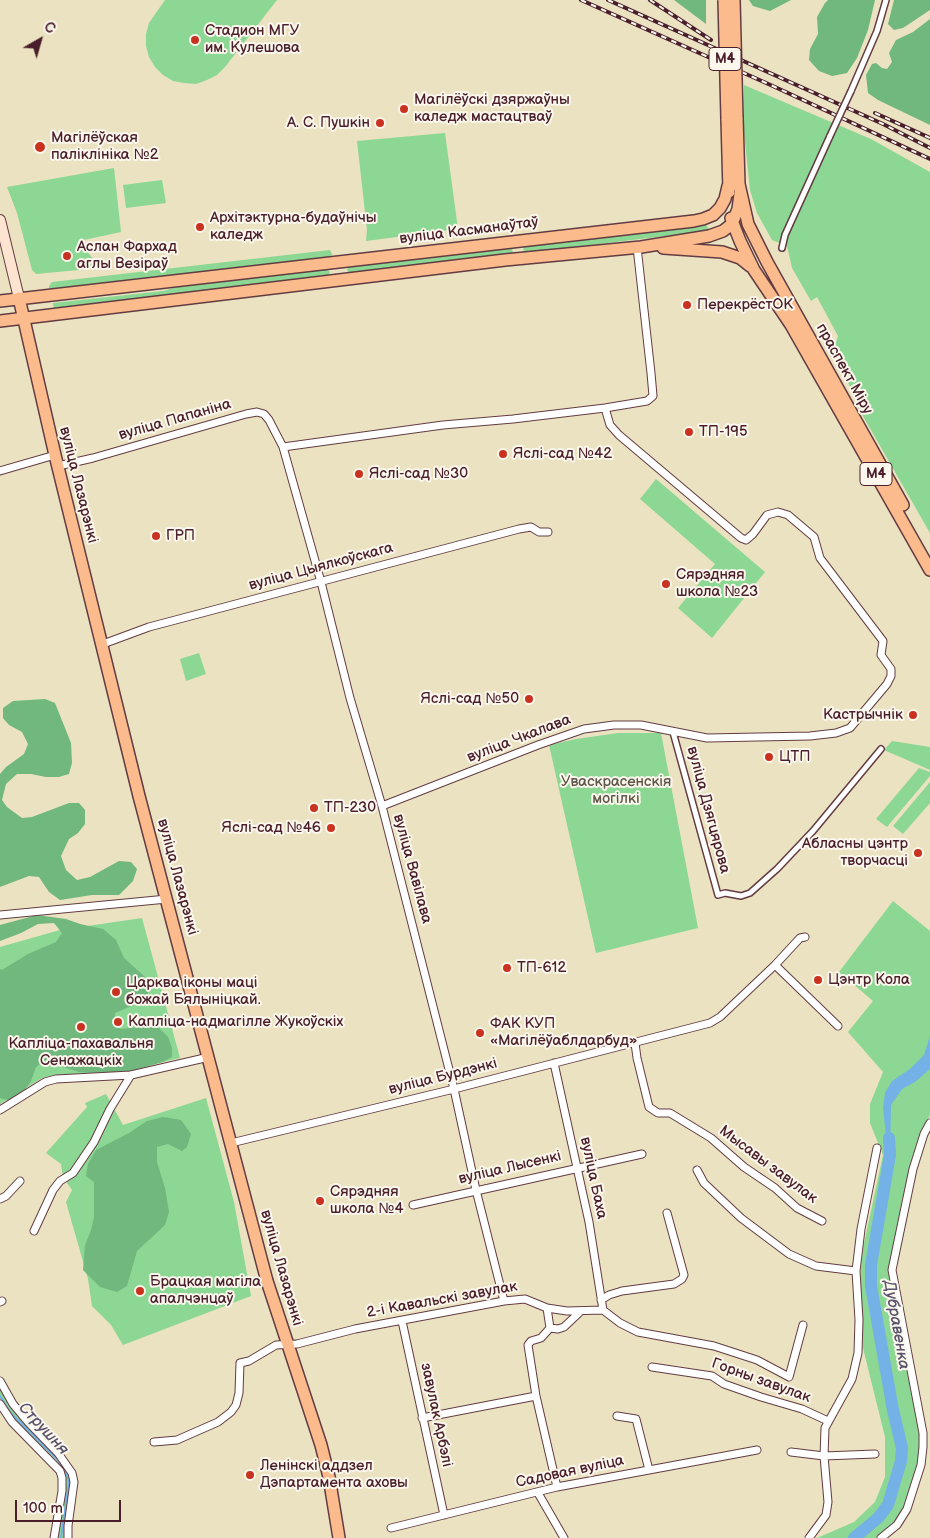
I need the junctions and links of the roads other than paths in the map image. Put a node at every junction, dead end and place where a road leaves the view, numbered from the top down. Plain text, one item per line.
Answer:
1 (724, 0) edge
2 (734, 0) edge
3 (886, 0) edge
4 (732, 118) junction
5 (736, 188) junction
6 (703, 219) junction
7 (0, 220) edge
8 (732, 224) junction
9 (709, 236) junction
10 (639, 247) junction
11 (782, 248) dead end
12 (767, 262) junction
13 (754, 270) junction
14 (19, 298) junction
15 (0, 301) edge
16 (24, 318) junction
17 (0, 321) edge
18 (605, 408) junction
19 (282, 447) junction
20 (56, 460) junction
21 (0, 471) edge
22 (548, 532) dead end
23 (930, 555) edge
24 (930, 570) edge
25 (321, 582) junction
26 (103, 644) junction
27 (673, 732) junction
28 (880, 749) dead end
29 (382, 806) junction
30 (167, 898) junction
31 (0, 915) edge
32 (805, 937) dead end
33 (776, 965) junction
34 (838, 1026) dead end
35 (635, 1043) junction
36 (209, 1058) junction
37 (554, 1063) junction
38 (131, 1075) junction
39 (454, 1089) junction
40 (0, 1110) edge
41 (930, 1123) edge
42 (231, 1143) junction
43 (877, 1148) dead end
44 (642, 1154) dead end
45 (578, 1167) junction
46 (697, 1170) dead end
47 (20, 1181) dead end
48 (476, 1190) junction
49 (0, 1199) edge
50 (413, 1205) dead end
51 (667, 1213) dead end
52 (822, 1221) dead end
53 (34, 1231) dead end
54 (856, 1271) junction
55 (602, 1300) junction
56 (504, 1301) junction
57 (547, 1308) junction
58 (603, 1310) junction
59 (581, 1311) junction
60 (402, 1321) junction
61 (803, 1325) dead end
62 (550, 1328) junction
63 (287, 1345) junction
64 (652, 1367) dead end
65 (0, 1381) edge
66 (536, 1396) junction
67 (0, 1404) edge
68 (617, 1416) dead end
69 (422, 1418) junction
70 (828, 1421) junction
71 (926, 1434) edge
72 (154, 1442) dead end
73 (757, 1450) dead end
74 (790, 1452) dead end
75 (875, 1454) dead end
76 (824, 1456) junction
77 (649, 1470) junction
78 (557, 1488) junction
79 (538, 1493) junction
80 (444, 1515) junction
81 (391, 1528) dead end
82 (54, 1538) edge
83 (68, 1538) edge
84 (339, 1538) edge
85 (564, 1538) edge
86 (809, 1538) edge
87 (881, 1538) edge

1 - 4 main road, М4, bridge
2 - 4 main road, М4, bridge
3 - 11 street, bridge
4 - 5 main road, М4
5 - 6 main road
5 - 8 main road, праспект Міру / М4
5 - 12 main road, праспект Міру / М4
6 - 8 main road, вуліца Касманаўтаў
6 - 9 main road
6 - 14 main road, вуліца Касманаўтаў
7 - 14 main road, вуліца Лазарэнкі
8 - 9 main road
8 - 12 main road
8 - 13 main road, праспект Міру / М4
9 - 10 main road
10 - 13 main road
10 - 16 main road
10 - 18 street
12 - 23 main road, праспект Міру / М4
13 - 24 main road, праспект Міру / М4
14 - 15 main road, вуліца Касманаўтаў
14 - 16 main road, вуліца Лазарэнкі
16 - 17 main road
16 - 20 main road, вуліца Лазарэнкі
18 - 19 street
18 - 27 street, вуліца Чкалава
19 - 20 street, вуліца Папаніна
19 - 25 street, вуліца Вавілава
20 - 21 street, вуліца Папаніна
20 - 26 main road, вуліца Лазарэнкі
22 - 25 street, вуліца Цыялкоўскага
25 - 26 street, вуліца Цыялкоўскага
25 - 29 street, вуліца Вавілава
26 - 30 main road, вуліца Лазарэнкі
27 - 28 street, вуліца Дзягцярова
27 - 29 street, вуліца Чкалава
29 - 39 street, вуліца Вавілава
30 - 31 street
30 - 36 main road, вуліца Лазарэнкі
32 - 33 street, вуліца Бурдэнкі
33 - 34 street
33 - 35 street, вуліца Бурдэнкі
35 - 37 street, вуліца Бурдэнкі
35 - 52 street, Мысавы завулак
36 - 38 street
36 - 42 main road, вуліца Лазарэнкі
37 - 39 street, вуліца Бурдэнкі
37 - 45 street, вуліца Баха
38 - 40 street
38 - 53 street
39 - 42 street, вуліца Бурдэнкі
39 - 48 street, вуліца Вавілава
41 - 71 street
42 - 63 main road, вуліца Лазарэнкі
43 - 54 street
44 - 45 street, вуліца Лысенкі
45 - 48 street, вуліца Лысенкі
45 - 55 street, вуліца Баха
46 - 54 street
47 - 49 street
48 - 50 street, вуліца Лысенкі
48 - 56 street, вуліца Вавілава
51 - 55 street
54 - 70 street
55 - 58 street
56 - 57 street, 2-і Кавальскі завулак
56 - 60 street, 2-і Кавальскі завулак
57 - 59 street, 2-і Кавальскі завулак
57 - 62 street
58 - 59 street, 2-і Кавальскі завулак
58 - 61 street
59 - 62 street
60 - 63 street, 2-і Кавальскі завулак
60 - 69 street, завулак Арбэлі
62 - 66 street
63 - 72 street, 2-і Кавальскі завулак
63 - 84 main road, вуліца Лазарэнкі
64 - 70 street, Горны завулак
65 - 83 street
66 - 69 street
66 - 78 street
67 - 82 street
68 - 77 street
69 - 80 street, завулак Арбэлі
70 - 76 street
71 - 87 street
73 - 77 street, Садовая вуліца
74 - 76 street
75 - 76 street
76 - 86 street
77 - 78 street, Садовая вуліца
78 - 79 street, Садовая вуліца
79 - 80 street, Садовая вуліца
79 - 85 street
80 - 81 street, Садовая вуліца

